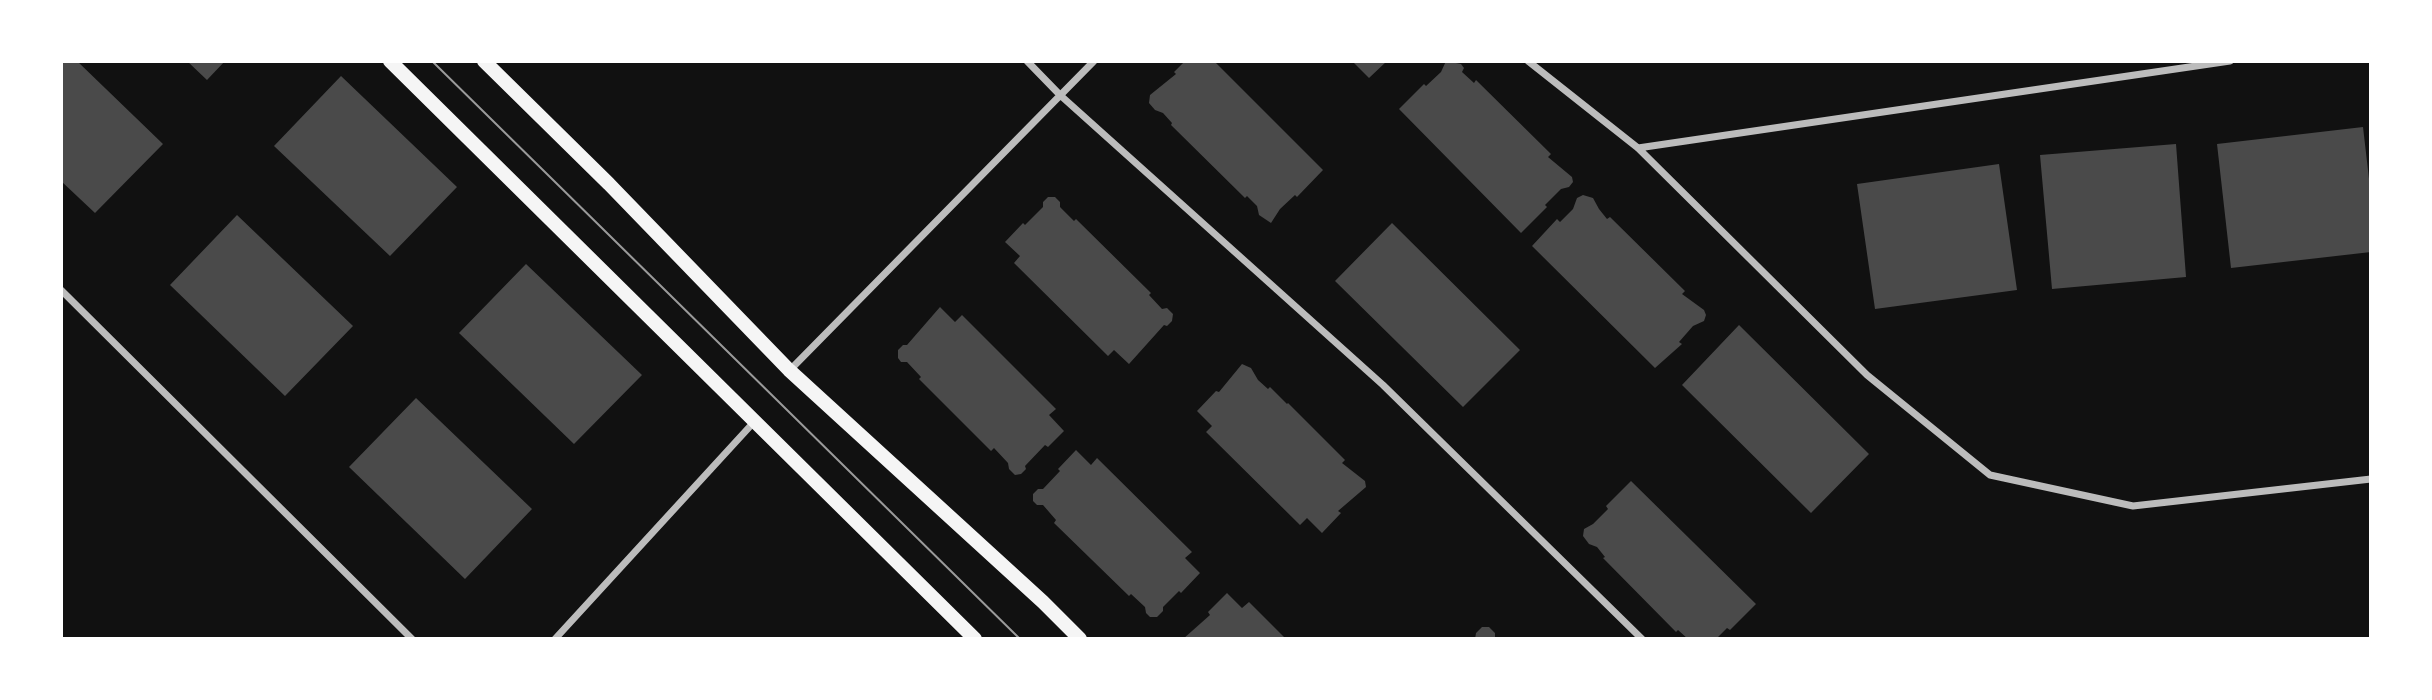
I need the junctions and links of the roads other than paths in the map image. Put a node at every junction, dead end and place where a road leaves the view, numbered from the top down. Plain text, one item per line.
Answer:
1 (390, 61) edge
2 (484, 61) edge
3 (1027, 61) edge
4 (1094, 61) edge
5 (1528, 61) edge
6 (2230, 61) edge
7 (1060, 95) junction
8 (1638, 148) junction
9 (61, 290) edge
10 (789, 370) junction
11 (754, 422) junction
12 (2371, 479) edge
13 (412, 639) edge
14 (555, 639) edge
15 (975, 639) edge
16 (1080, 639) edge
17 (1642, 639) edge

1 - 11 main road
2 - 10 main road
3 - 7 street
4 - 7 street
5 - 8 street
6 - 8 street
7 - 10 street
7 - 17 street
8 - 12 street
9 - 13 street
10 - 16 main road
11 - 14 street
11 - 15 main road

